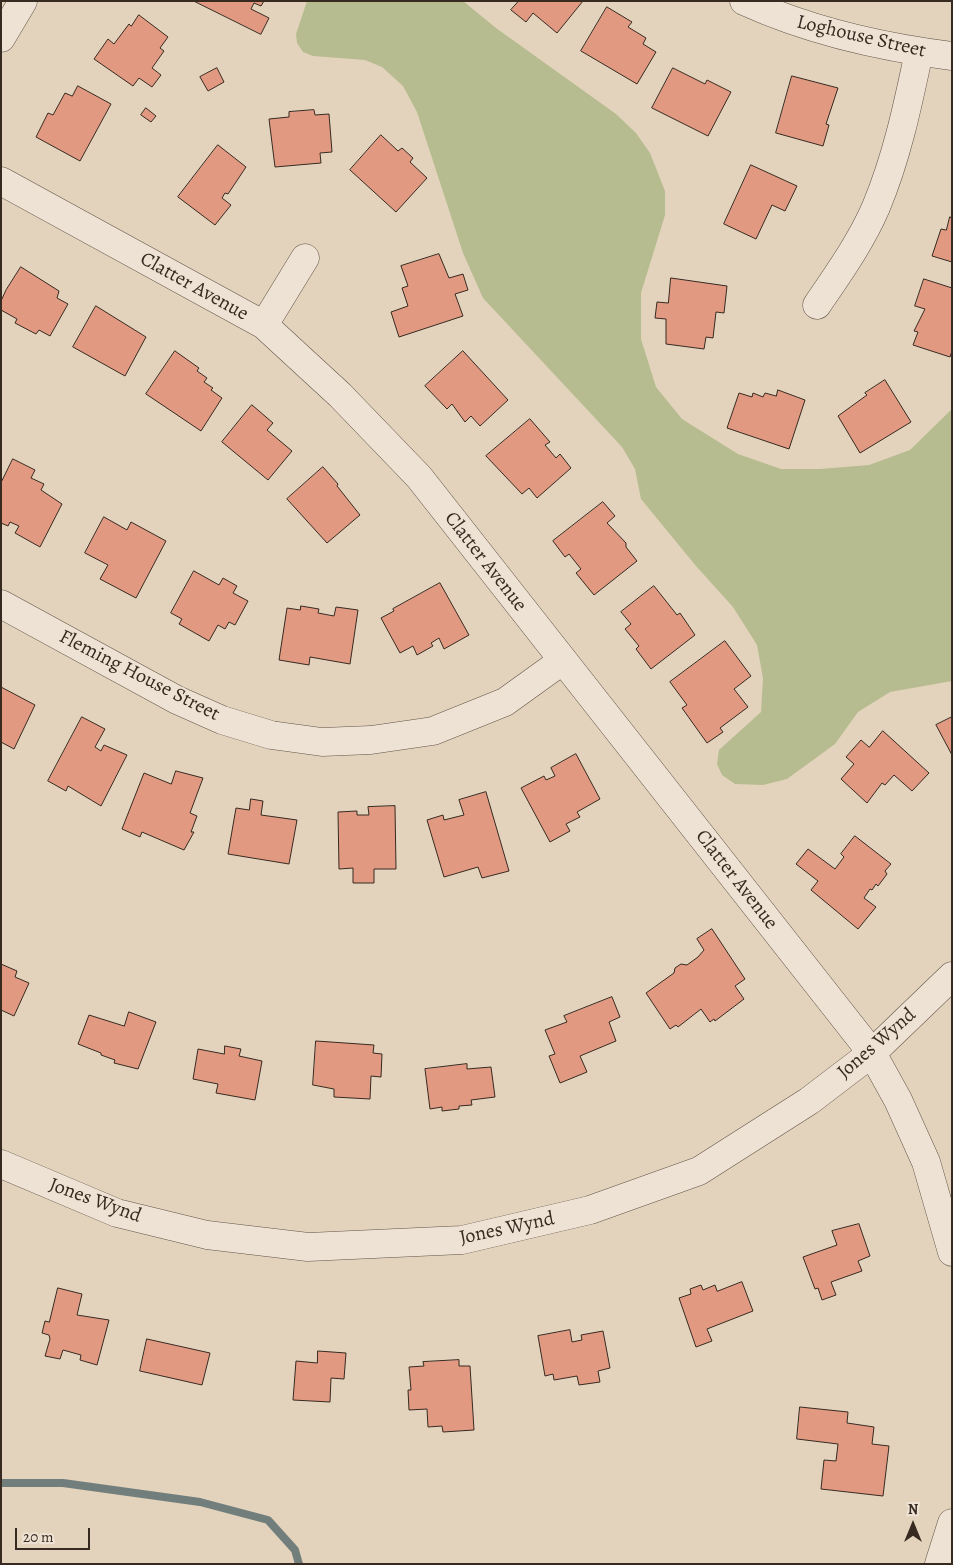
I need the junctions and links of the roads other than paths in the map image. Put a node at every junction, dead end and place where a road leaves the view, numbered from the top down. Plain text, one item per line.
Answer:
1 (23, 1) edge
2 (744, 1) edge
3 (1, 38) edge
4 (919, 52) junction
5 (952, 56) edge
6 (1, 181) edge
7 (305, 258) dead end
8 (817, 305) dead end
9 (264, 325) junction
10 (1, 604) edge
11 (562, 661) junction
12 (952, 976) edge
13 (872, 1053) junction
14 (1, 1164) edge
15 (952, 1252) edge
16 (952, 1523) edge
17 (939, 1564) edge

1 - 3 street
2 - 4 street, Loghouse Street
4 - 5 street, Loghouse Street
4 - 8 street
6 - 9 street, Clatter Avenue
7 - 9 street
9 - 11 street, Clatter Avenue
10 - 11 street, Fleming House Street
11 - 13 street, Clatter Avenue
12 - 13 street, Jones Wynd
13 - 14 street, Jones Wynd
13 - 15 street, Clatter Avenue
16 - 17 street

